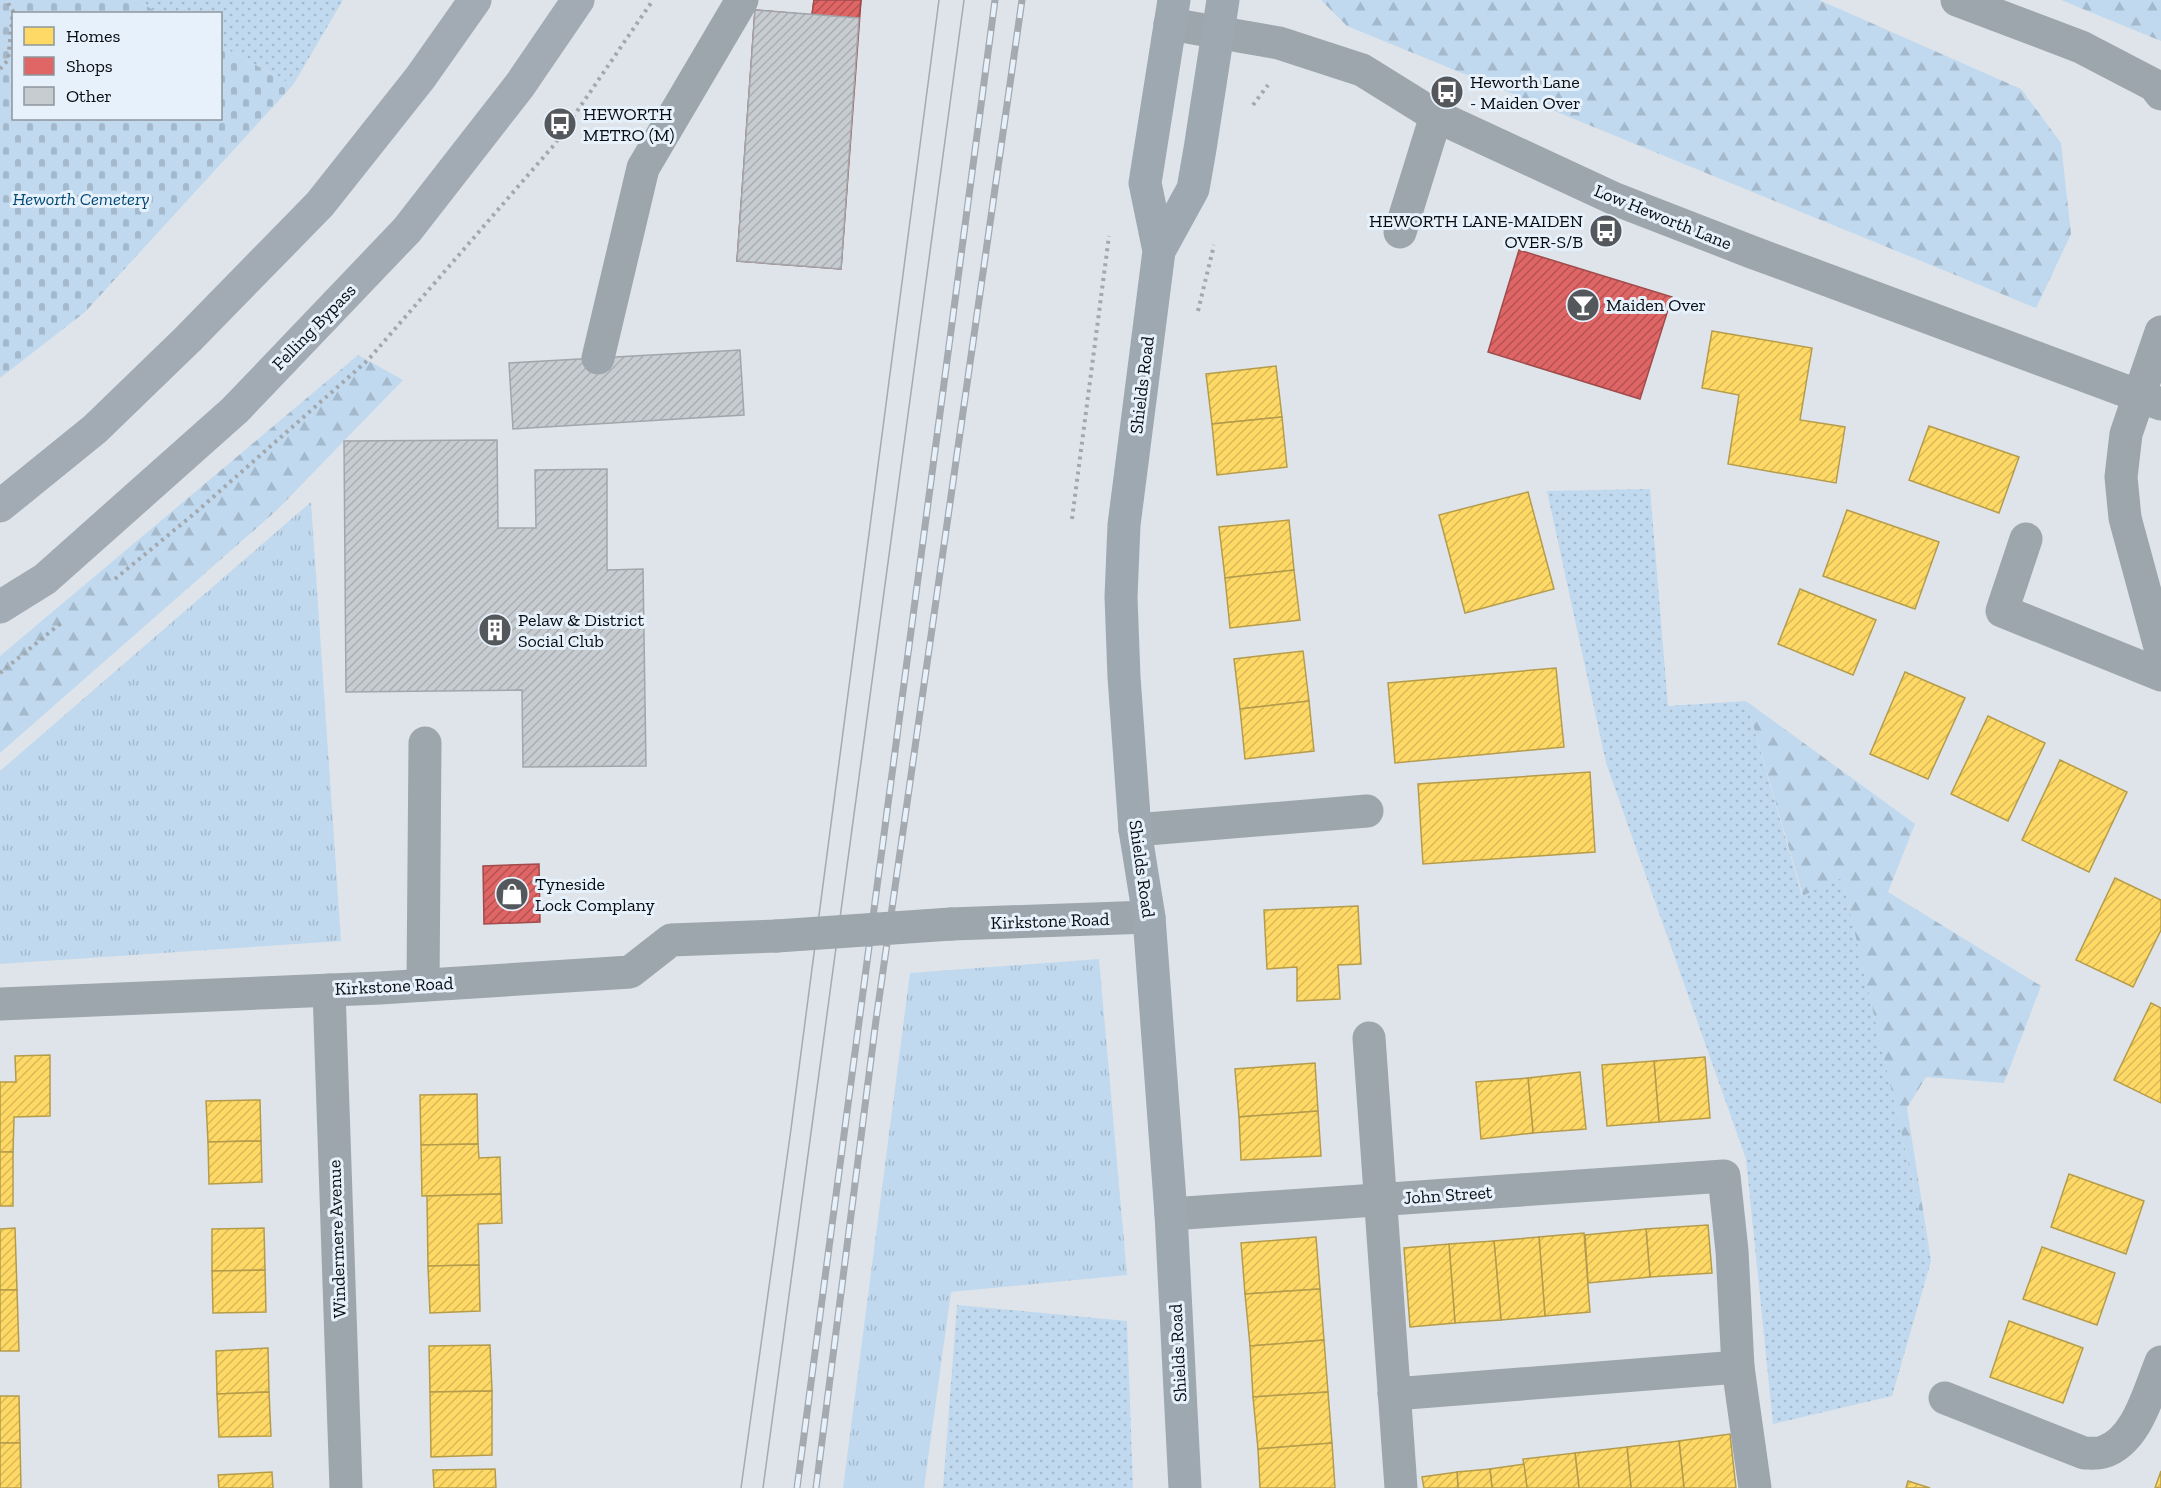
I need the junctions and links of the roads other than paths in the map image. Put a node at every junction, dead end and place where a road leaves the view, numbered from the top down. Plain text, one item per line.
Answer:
1 (475, 0) edge
2 (578, 0) edge
3 (742, 0) edge
4 (1223, 0) edge
5 (1957, 0) edge
6 (1172, 12) edge
7 (1218, 32) junction
8 (2161, 94) edge
9 (1436, 116) junction
10 (1400, 232) dead end
11 (1159, 251) junction
12 (2161, 332) edge
13 (598, 358) dead end
14 (2150, 400) edge
15 (0, 506) edge
16 (2026, 539) dead end
17 (0, 607) edge
18 (2161, 651) edge
19 (2161, 675) edge
20 (425, 743) dead end
21 (1367, 811) dead end
22 (1136, 830) junction
23 (1149, 917) junction
24 (423, 985) junction
25 (329, 990) junction
26 (0, 1004) edge
27 (1370, 1038) dead end
28 (1381, 1200) junction
29 (1171, 1214) junction
30 (2161, 1362) edge
31 (1738, 1367) junction
32 (1394, 1395) junction
33 (1945, 1398) dead end
34 (346, 1488) edge
35 (1185, 1488) edge
36 (1401, 1488) edge
37 (1755, 1488) edge

1 - 15 highway
2 - 17 highway, Felling Bypass
3 - 13 street
4 - 7 main road
5 - 8 street
6 - 7 street, Low Heworth Lane
6 - 11 main road
7 - 9 street, Low Heworth Lane
7 - 11 main road
9 - 10 street
9 - 14 street, Low Heworth Lane
11 - 22 main road, Shields Road
12 - 14 street
14 - 18 street
16 - 19 street
20 - 24 street
21 - 22 street
22 - 23 main road, Shields Road
23 - 24 street, Kirkstone Road, bridge
23 - 29 main road, Shields Road
24 - 25 street, Kirkstone Road
25 - 26 street, Kirkstone Road
25 - 34 street, Windermere Avenue
27 - 28 street
28 - 29 street, John Street
28 - 31 street, John Street
28 - 32 street
29 - 35 main road, Shields Road
30 - 33 street
31 - 32 street
31 - 37 street
32 - 36 street

